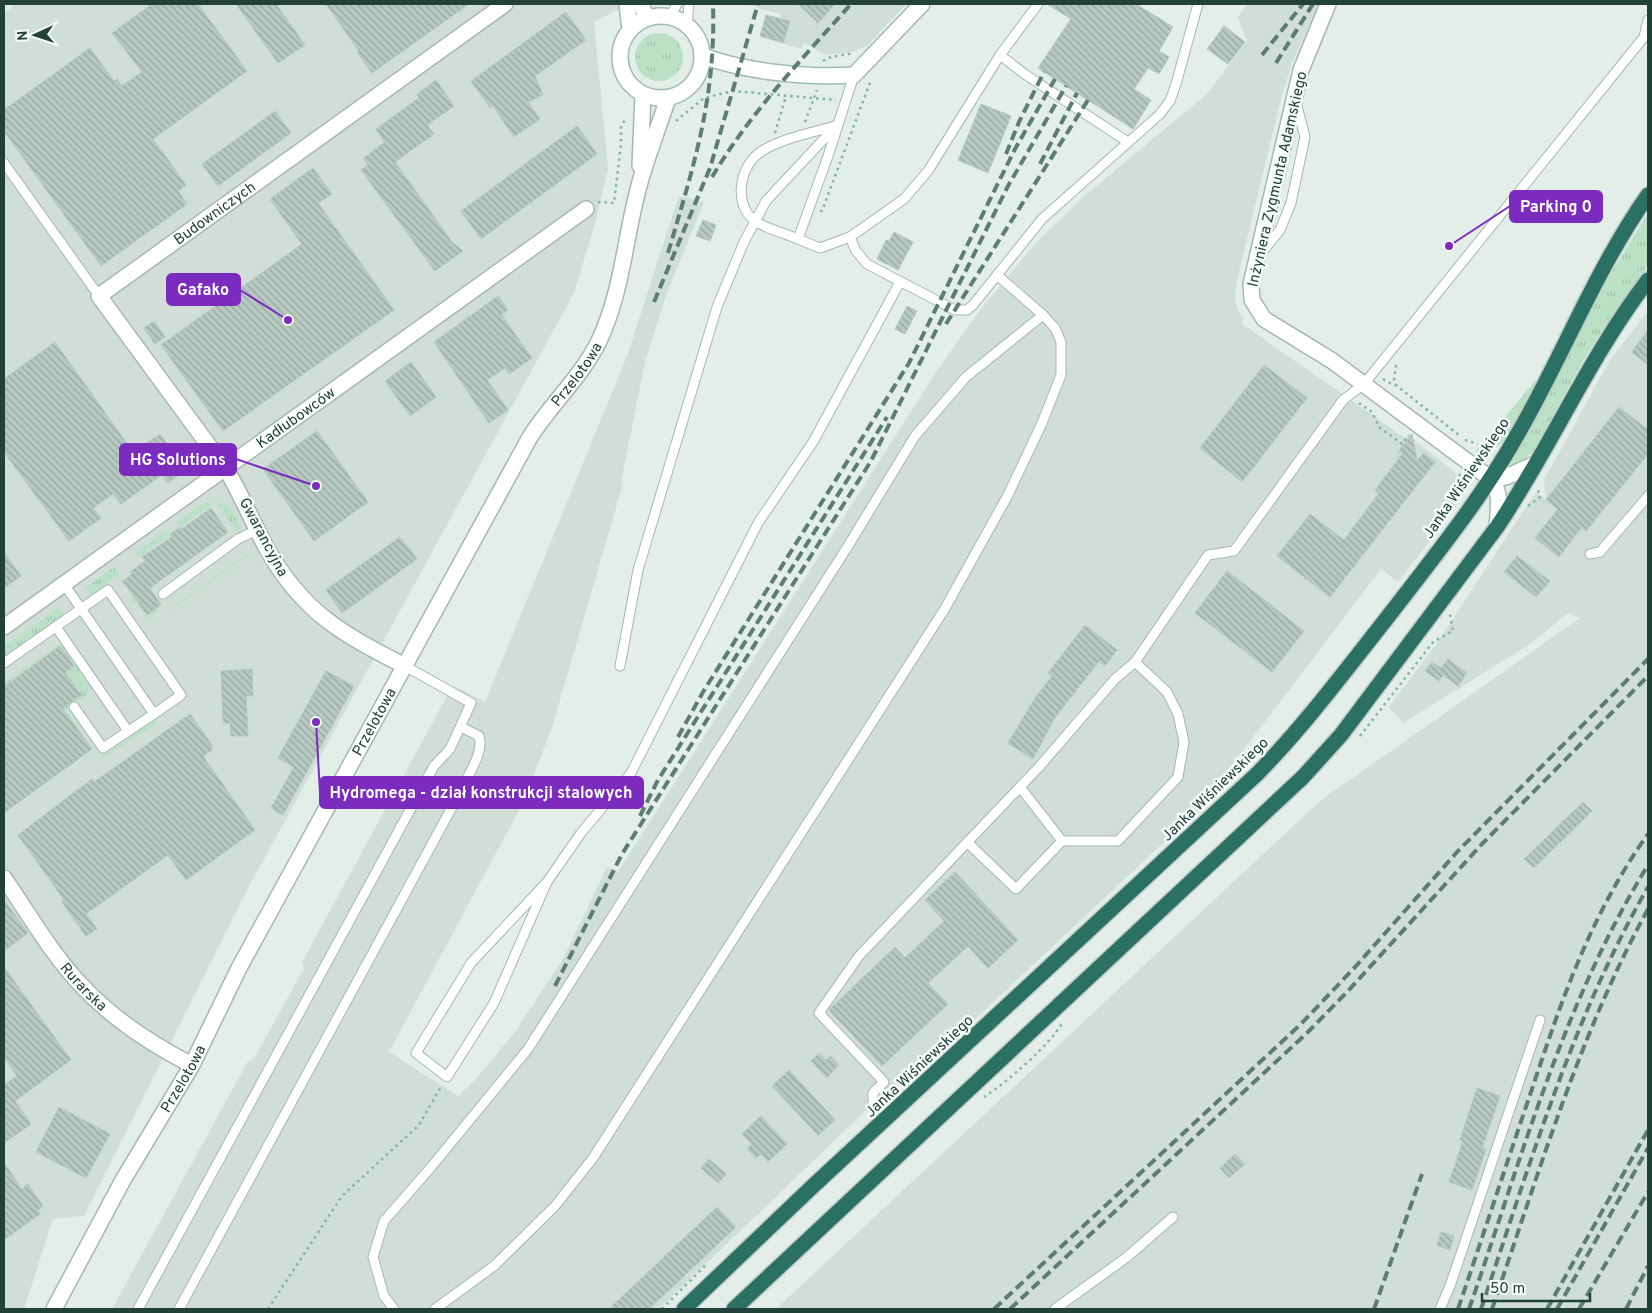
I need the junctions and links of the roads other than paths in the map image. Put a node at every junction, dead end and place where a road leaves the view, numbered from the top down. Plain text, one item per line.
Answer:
1 (505, 4) edge
2 (626, 4) edge
3 (640, 4) edge
4 (689, 4) edge
5 (922, 4) edge
6 (1038, 4) edge
7 (1198, 4) edge
8 (1328, 4) edge
9 (673, 10) edge
10 (647, 18) junction
11 (1648, 20) edge
12 (687, 25) junction
13 (630, 29) junction
14 (1000, 55) junction
15 (703, 56) junction
16 (735, 67) junction
17 (854, 75) junction
18 (698, 76) junction
19 (643, 95) junction
20 (1294, 95) junction
21 (668, 98) junction
22 (837, 126) junction
23 (1128, 142) junction
24 (4, 163) edge
25 (640, 182) junction
26 (1648, 195) edge
27 (586, 209) road end
28 (755, 221) junction
29 (850, 237) junction
30 (798, 239) junction
31 (1256, 261) junction
32 (997, 275) junction
33 (1648, 280) edge
34 (900, 282) junction
35 (99, 296) junction
36 (1043, 315) junction
37 (1364, 384) junction
38 (1536, 464) junction
39 (226, 469) junction
40 (1491, 479) junction
41 (1648, 496) edge
42 (1498, 527) junction
43 (257, 530) junction
44 (1590, 554) dead end
45 (64, 584) junction
46 (163, 594) dead end
47 (81, 609) junction
48 (4, 627) edge
49 (56, 627) junction
50 (1135, 662) junction
51 (4, 664) edge
52 (406, 666) junction
53 (620, 666) dead end
54 (74, 707) dead end
55 (154, 714) junction
56 (460, 727) junction
57 (128, 732) junction
58 (1020, 787) junction
59 (1062, 840) junction
60 (968, 842) junction
61 (4, 878) edge
62 (547, 882) junction
63 (1540, 1020) dead end
64 (192, 1065) junction
65 (872, 1101) dead end
66 (1173, 1217) dead end
67 (54, 1309) edge
68 (138, 1309) edge
69 (179, 1309) edge
70 (394, 1309) edge
71 (435, 1309) edge
72 (684, 1309) edge
73 (734, 1309) edge
74 (1055, 1309) edge
75 (1440, 1309) edge

1 - 35 street, Budowniczych
2 - 13 street
3 - 10 street
4 - 12 lane
5 - 17 street
6 - 14 lane
7 - 23 lane
8 - 20 street, Inżyniera Zygmunta Adamskiego
9 - 10 street
9 - 12 street
10 - 13 street
11 - 37 lane
12 - 15 street
13 - 19 street
14 - 23 lane
14 - 29 lane
15 - 16 street
15 - 18 street
16 - 17 street
16 - 18 street
17 - 22 lane
18 - 21 street
19 - 21 street
19 - 25 street, Przelotowa
20 - 31 street, Inżyniera Zygmunta Adamskiego
20 - 31 lane
21 - 25 street, Przelotowa
22 - 28 lane
22 - 28 lane
22 - 30 lane
23 - 32 lane
24 - 35 lane
25 - 52 street, Przelotowa
26 - 40 highway, Janka Wiśniewskiego
27 - 39 street, Kadłubowców
28 - 30 lane
28 - 53 lane
29 - 30 lane
29 - 34 lane
31 - 37 street, Inżyniera Zygmunta Adamskiego
32 - 34 lane
32 - 36 lane
33 - 38 highway
34 - 62 lane
35 - 39 street
36 - 70 lane
36 - 71 lane
37 - 40 street, Inżyniera Zygmunta Adamskiego
37 - 50 lane
38 - 40 street
38 - 42 highway
39 - 43 street, Gwarancyjna
39 - 45 street, Kadłubowców
40 - 42 street
40 - 72 highway, Janka Wiśniewskiego
41 - 44 lane
42 - 73 highway
43 - 46 lane
43 - 52 street, Gwarancyjna
45 - 47 lane
45 - 48 street, Kadłubowców
47 - 49 lane
47 - 55 lane
47 - 55 lane
49 - 51 lane
49 - 57 lane
50 - 58 lane
50 - 59 lane
52 - 56 lane
52 - 64 street, Przelotowa
54 - 57 lane
55 - 57 lane
56 - 68 lane
56 - 69 lane
58 - 59 lane
58 - 60 lane
59 - 60 lane
60 - 65 lane
61 - 64 street, Rurarska
62 - 62 lane
63 - 75 lane
64 - 67 street, Przelotowa
66 - 74 lane

